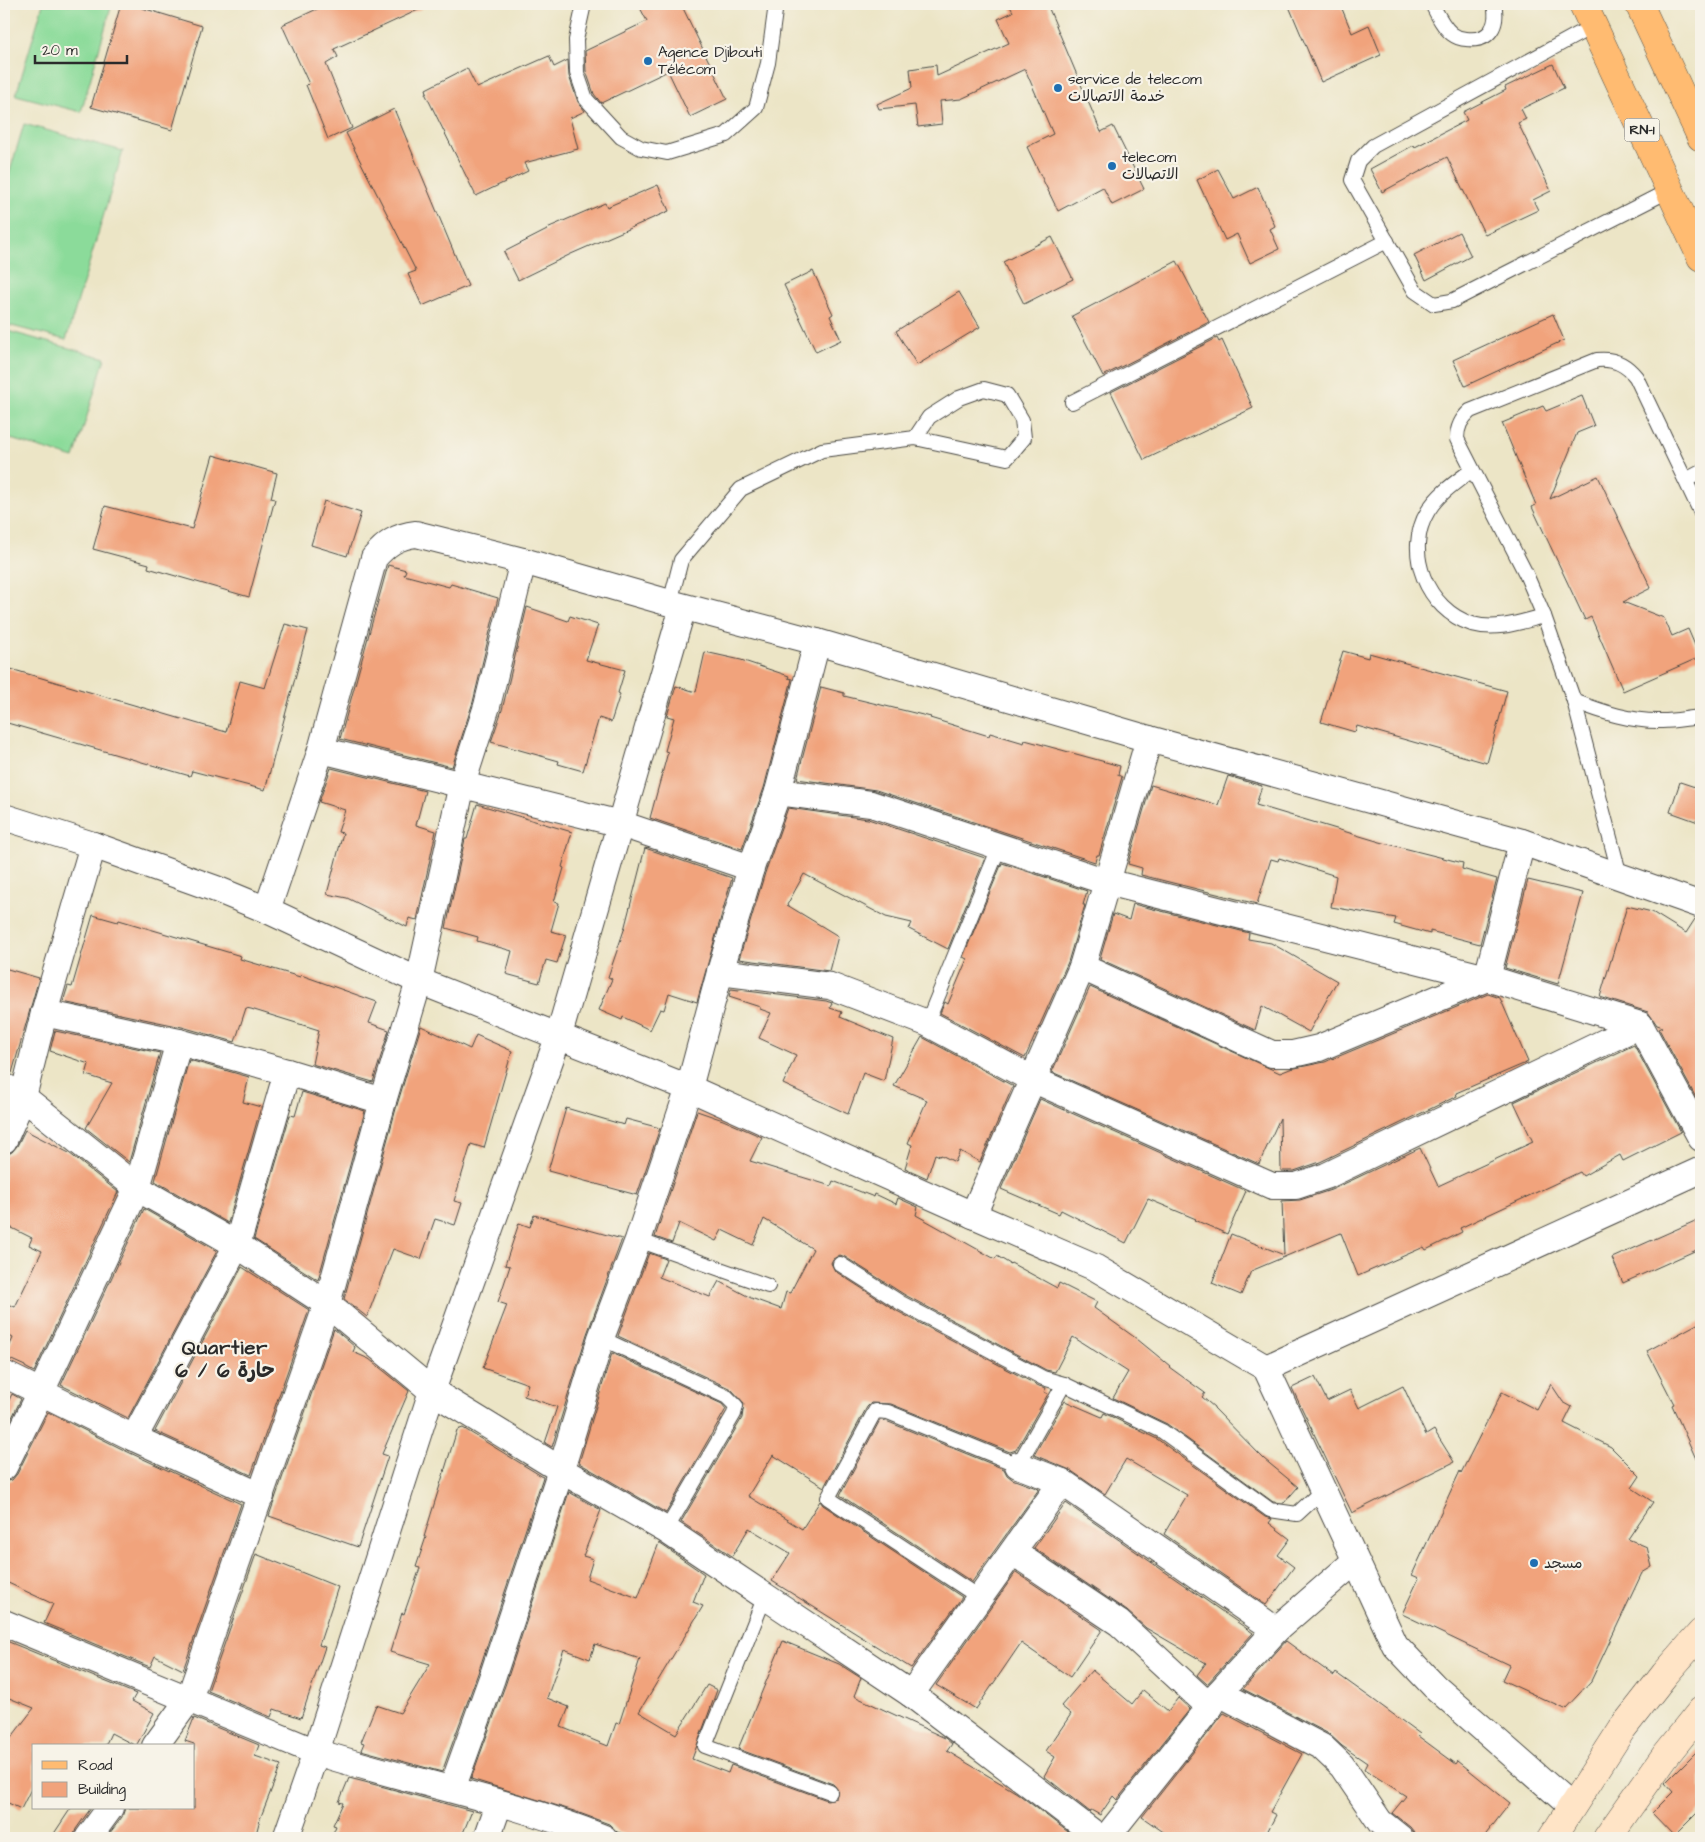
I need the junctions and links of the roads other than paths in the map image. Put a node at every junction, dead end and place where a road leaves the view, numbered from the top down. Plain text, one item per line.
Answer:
1 (584, 4) edge
2 (776, 4) edge
3 (1432, 4) edge
4 (1494, 4) edge
5 (1639, 4) edge
6 (1588, 15) edge
7 (1701, 137) edge
8 (1670, 190) junction
9 (1387, 241) junction
10 (1701, 257) edge
11 (1072, 402) dead end
12 (915, 438) junction
13 (1472, 470) junction
14 (1701, 472) edge
15 (1686, 480) junction
16 (1701, 513) edge
17 (523, 561) junction
18 (677, 605) junction
19 (1544, 616) junction
20 (817, 642) junction
21 (1574, 702) junction
22 (1701, 717) edge
23 (1149, 739) junction
24 (320, 750) junction
25 (462, 784) junction
26 (778, 792) junction
27 (4, 817) edge
28 (621, 824) junction
29 (1522, 842) junction
30 (93, 845) junction
31 (1000, 845) junction
32 (750, 868) junction
33 (1620, 876) junction
34 (1107, 882) junction
35 (1701, 905) edge
36 (267, 910) junction
37 (1082, 967) junction
38 (720, 972) junction
39 (1486, 978) junction
40 (419, 981) junction
41 (44, 1013) junction
42 (928, 1023) junction
43 (1640, 1025) junction
44 (559, 1035) junction
45 (179, 1042) junction
46 (286, 1072) junction
47 (1032, 1079) junction
48 (689, 1088) junction
49 (13, 1091) edge
50 (383, 1101) junction
51 (1701, 1138) edge
52 (4, 1140) edge
53 (1701, 1170) edge
54 (137, 1188) junction
55 (973, 1215) junction
56 (638, 1240) junction
57 (237, 1245) junction
58 (840, 1264) dead end
59 (768, 1286) dead end
60 (327, 1304) junction
61 (601, 1338) junction
62 (1266, 1368) junction
63 (4, 1374) edge
64 (1064, 1384) junction
65 (432, 1391) junction
66 (41, 1392) junction
67 (134, 1438) junction
68 (1018, 1465) junction
69 (4, 1467) edge
70 (561, 1470) junction
71 (1062, 1482) junction
72 (1323, 1490) junction
73 (261, 1496) junction
74 (666, 1530) junction
75 (1013, 1552) junction
76 (1355, 1561) junction
77 (766, 1596) junction
78 (980, 1598) junction
79 (4, 1623) edge
80 (1276, 1630) junction
81 (1701, 1633) edge
82 (911, 1694) junction
83 (189, 1699) junction
84 (1215, 1700) junction
85 (1701, 1711) edge
86 (157, 1744) edge
87 (316, 1752) junction
88 (452, 1790) junction
89 (830, 1792) dead end
90 (500, 1804) junction
91 (1572, 1806) junction
92 (109, 1810) edge
93 (1374, 1830) edge
94 (88, 1838) edge
95 (286, 1838) edge
96 (487, 1838) edge
97 (604, 1838) edge
98 (1100, 1838) edge
99 (1106, 1838) edge
100 (1400, 1838) edge
101 (1552, 1838) edge
102 (1607, 1838) edge

1 - 2 lane
3 - 4 lane
5 - 7 main road
6 - 8 main road, RN-1
6 - 9 lane
8 - 9 lane
8 - 10 main road, RN-1
9 - 11 lane
12 - 12 lane
12 - 18 lane
13 - 15 lane
13 - 19 lane
13 - 19 lane
14 - 15 lane
15 - 16 lane
17 - 18 street
17 - 24 street
17 - 25 street
18 - 20 street
18 - 28 street
19 - 21 lane
20 - 23 street
20 - 26 street
21 - 22 lane
21 - 33 lane
23 - 29 street
23 - 34 street
24 - 25 street
24 - 36 street
25 - 28 street
25 - 40 street
26 - 31 street
26 - 32 street
27 - 30 street
28 - 32 street
28 - 44 street
29 - 33 street
29 - 39 street
30 - 36 street
30 - 41 street
31 - 34 street
31 - 42 lane
32 - 38 street
33 - 35 street
34 - 37 street
34 - 39 street
36 - 40 street
37 - 39 street
37 - 47 street
38 - 42 street
38 - 48 street
39 - 43 street
40 - 44 street
40 - 50 street
41 - 45 street
41 - 49 street
42 - 47 street
43 - 47 street
43 - 51 street
44 - 48 street
44 - 65 street
45 - 46 street
45 - 54 street
46 - 50 street
46 - 57 street
47 - 55 street
48 - 55 street
48 - 56 street
49 - 52 street
49 - 54 street
50 - 60 street
53 - 62 street
54 - 57 street
54 - 66 street
55 - 62 street
56 - 59 lane
56 - 61 street
57 - 60 street
57 - 67 street
58 - 64 lane
60 - 65 street
60 - 73 street
61 - 70 street
61 - 74 lane
62 - 72 street
63 - 66 street
64 - 68 lane
64 - 72 lane
65 - 70 street
65 - 87 street
66 - 67 street
66 - 69 street
67 - 73 street
68 - 71 street
68 - 78 lane
70 - 74 street
70 - 88 street
71 - 75 street
71 - 80 street
72 - 76 street
73 - 83 street
74 - 77 street
75 - 78 street
75 - 84 street
76 - 80 street
76 - 91 street
77 - 82 street
77 - 89 lane
78 - 82 street
79 - 83 street
80 - 84 street
81 - 91 main road
82 - 98 street
83 - 86 street
83 - 87 street
84 - 93 street
84 - 99 street
85 - 102 main road
87 - 88 street
87 - 95 street
88 - 90 street
90 - 96 street
90 - 97 street
91 - 101 main road
92 - 94 street
93 - 100 street

